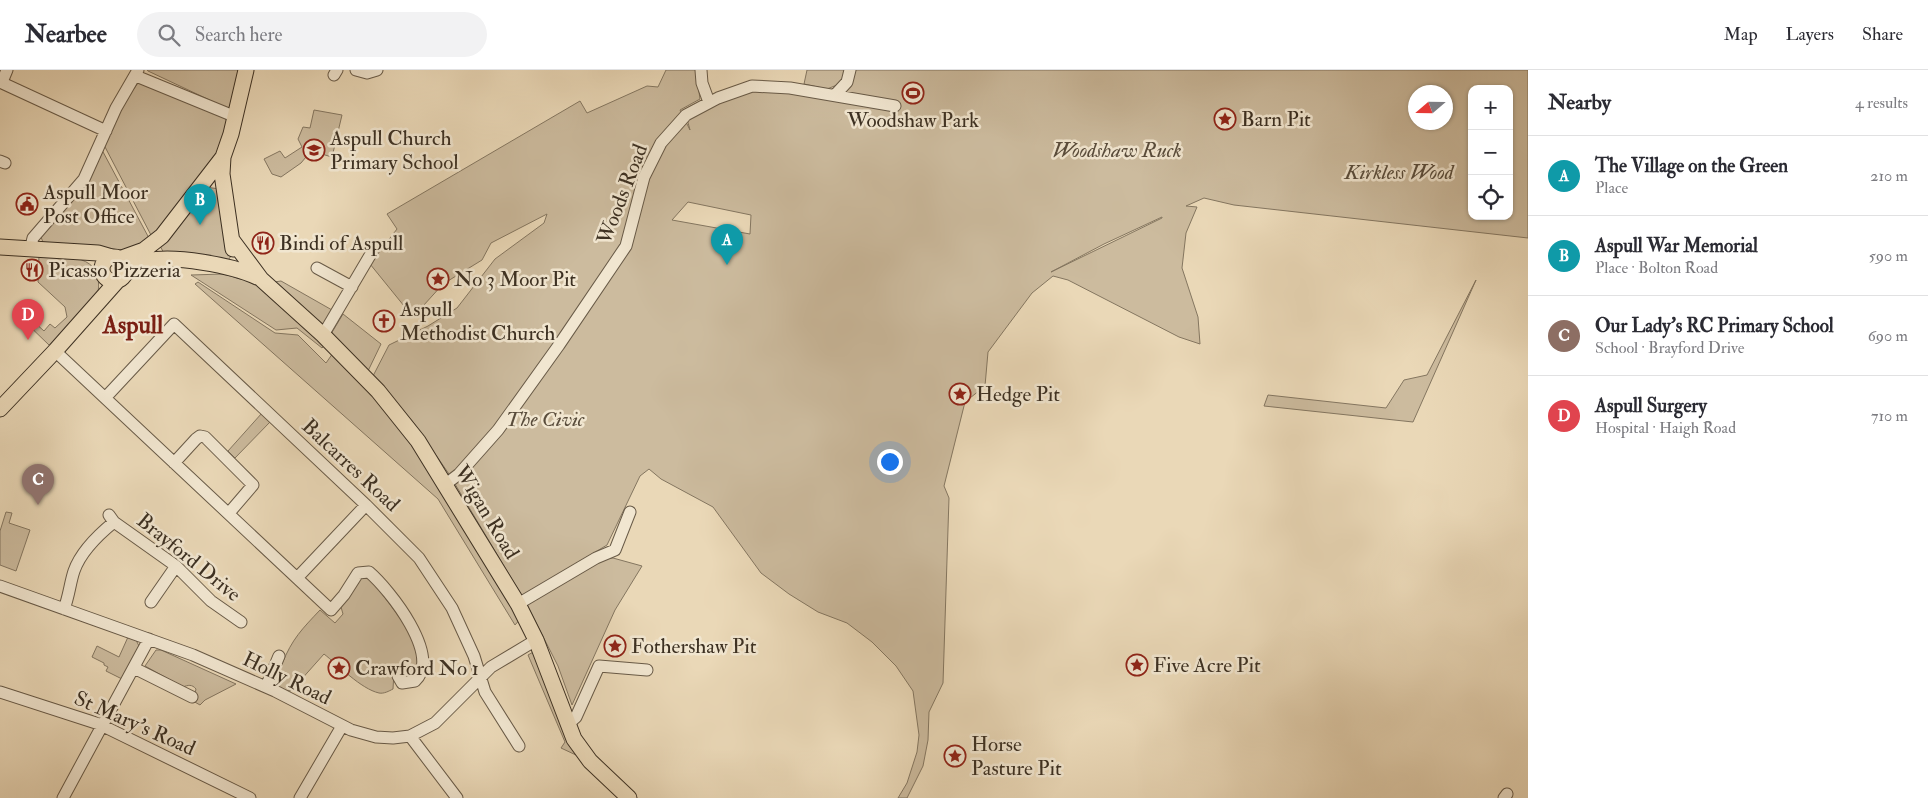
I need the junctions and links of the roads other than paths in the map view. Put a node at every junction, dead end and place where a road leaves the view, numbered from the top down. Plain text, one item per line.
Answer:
1 (7, 70) edge
2 (246, 70) edge
3 (356, 70) edge
4 (701, 70) edge
5 (850, 70) edge
6 (380, 72) edge
7 (137, 73) edge
8 (1, 82) edge
9 (834, 95) junction
10 (709, 102) junction
11 (895, 106) dead end
12 (236, 117) junction
13 (106, 131) junction
14 (223, 157) junction
15 (199, 190) junction
16 (224, 194) junction
17 (162, 236) junction
18 (232, 240) junction
19 (0, 247) edge
20 (30, 250) junction
21 (79, 252) junction
22 (372, 252) dead end
23 (117, 258) junction
24 (175, 260) junction
25 (221, 265) junction
26 (317, 268) dead end
27 (112, 276) junction
28 (261, 279) junction
29 (352, 287) junction
30 (323, 335) junction
31 (55, 351) junction
32 (105, 398) junction
33 (0, 409) edge
34 (174, 463) junction
35 (446, 484) junction
36 (366, 505) junction
37 (630, 512) dead end
38 (229, 514) junction
39 (176, 566) junction
40 (297, 578) junction
41 (0, 586) edge
42 (151, 602) dead end
43 (518, 604) junction
44 (64, 609) junction
45 (241, 622) dead end
46 (149, 639) junction
47 (536, 640) junction
48 (279, 656) dead end
49 (134, 668) junction
50 (647, 670) dead end
51 (480, 677) junction
52 (399, 682) dead end
53 (266, 687) junction
54 (0, 692) edge
55 (192, 698) dead end
56 (568, 724) junction
57 (103, 726) junction
58 (342, 726) junction
59 (410, 736) junction
60 (519, 746) dead end
61 (63, 798) edge
62 (250, 798) edge
63 (300, 798) edge
64 (457, 798) edge
65 (629, 798) edge

1 - 8 street
2 - 12 main road
3 - 6 street
4 - 10 street
5 - 9 street
7 - 12 street
7 - 13 street
8 - 13 street
9 - 10 street, Woods Road
9 - 11 street, Woods Road
10 - 35 street, Woods Road
12 - 14 main road
13 - 20 street
14 - 15 main road
14 - 16 main road
15 - 16 main road
15 - 17 main road
16 - 18 main road
17 - 23 main road
17 - 24 main road
18 - 25 main road
18 - 28 main road, Wigan Road
19 - 20 main road
20 - 21 main road
21 - 23 main road
21 - 27 main road
22 - 29 street
23 - 27 main road
23 - 27 main road
24 - 25 main road, Wigan Road
24 - 27 main road, Wigan Road
25 - 28 main road, Wigan Road
26 - 29 street
27 - 31 main road
28 - 30 main road, Wigan Road
29 - 30 street
30 - 35 main road, Wigan Road
31 - 32 street
31 - 33 main road
32 - 34 street
32 - 36 street, Balcarres Road
34 - 38 street
34 - 38 street
35 - 43 main road, Wigan Road
36 - 40 street
36 - 51 street, Balcarres Road
37 - 43 street
38 - 40 street
39 - 42 street
39 - 44 street, Brayford Drive
39 - 45 street, Brayford Drive
40 - 52 street
41 - 44 street, Holly Road
43 - 47 main road, Wigan Road
44 - 46 street, Holly Road
46 - 49 street
46 - 53 street, Holly Road
47 - 51 street, Holly Road
47 - 56 main road, Wigan Road
48 - 53 street
49 - 55 street
49 - 57 street
50 - 56 street
51 - 59 street, Holly Road
51 - 60 street, Balcarres Road
53 - 58 street, Holly Road
54 - 57 street, St Mary's Road
56 - 65 main road, Wigan Road
57 - 61 street
57 - 62 street, St Mary's Road
58 - 59 street, Holly Road
58 - 63 street
59 - 64 street

